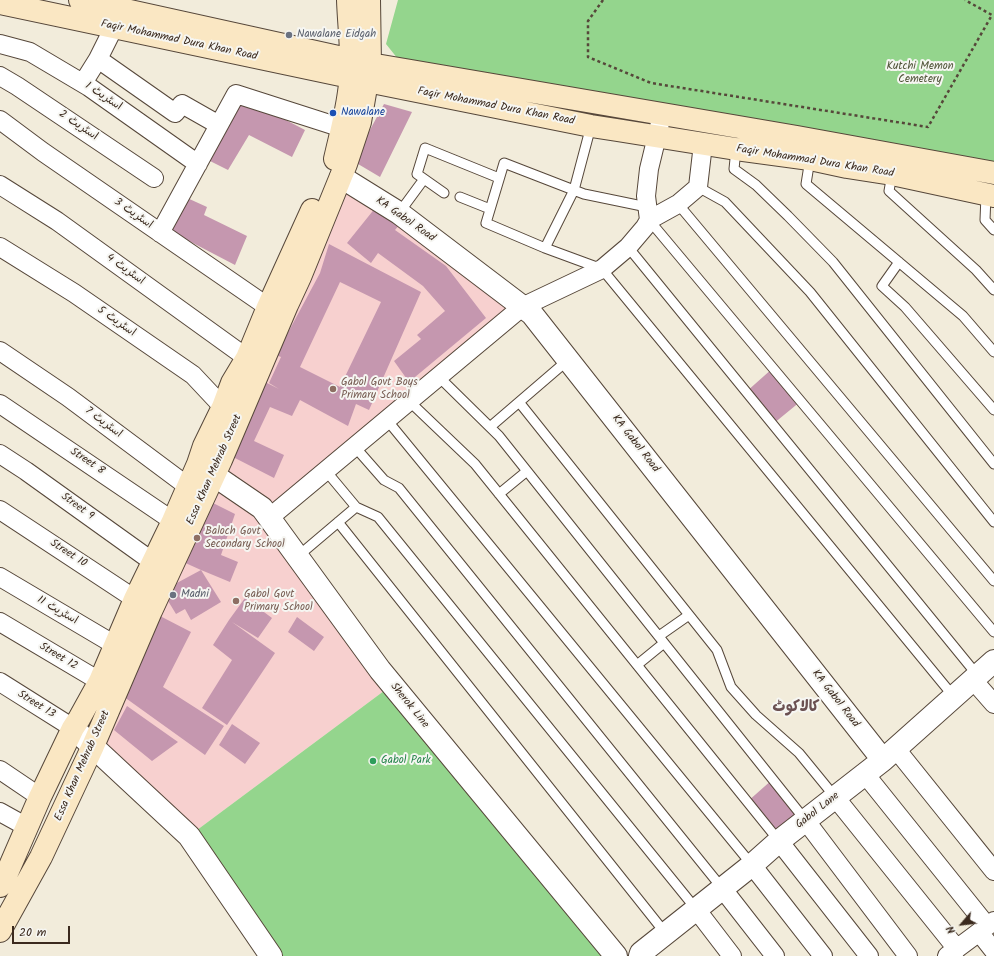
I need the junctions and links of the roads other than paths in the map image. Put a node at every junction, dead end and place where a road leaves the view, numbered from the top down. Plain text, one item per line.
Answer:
1 (80, 0) edge
2 (348, 0) edge
3 (369, 0) edge
4 (0, 3) edge
5 (114, 27) junction
6 (0, 44) edge
7 (98, 59) junction
8 (360, 70) junction
9 (0, 76) edge
10 (83, 83) junction
11 (526, 91) junction
12 (524, 112) junction
13 (661, 114) junction
14 (0, 120) edge
15 (219, 125) junction
16 (591, 126) junction
17 (342, 128) junction
18 (657, 136) junction
19 (703, 144) junction
20 (736, 149) junction
21 (810, 160) junction
22 (198, 164) junction
23 (994, 173) edge
24 (892, 174) junction
25 (340, 177) junction
26 (154, 178) dead end
27 (499, 178) junction
28 (424, 179) junction
29 (0, 185) edge
30 (698, 187) junction
31 (574, 190) junction
32 (444, 193) dead end
33 (990, 195) edge
34 (460, 197) dead end
35 (678, 204) junction
36 (490, 209) junction
37 (399, 213) junction
38 (648, 214) junction
39 (994, 230) edge
40 (160, 233) junction
41 (0, 247) edge
42 (545, 248) junction
43 (628, 248) junction
44 (898, 262) junction
45 (602, 269) junction
46 (293, 274) junction
47 (994, 290) edge
48 (268, 307) junction
49 (522, 307) junction
50 (0, 351) edge
51 (994, 352) edge
52 (247, 358) junction
53 (568, 360) junction
54 (439, 377) junction
55 (410, 401) junction
56 (519, 402) junction
57 (0, 404) edge
58 (223, 407) junction
59 (994, 410) edge
60 (387, 420) junction
61 (490, 427) junction
62 (355, 447) junction
63 (0, 454) edge
64 (994, 464) edge
65 (206, 470) junction
66 (326, 471) junction
67 (527, 471) junction
68 (196, 492) junction
69 (499, 494) junction
70 (356, 507) junction
71 (0, 510) edge
72 (269, 518) junction
73 (173, 521) junction
74 (338, 522) junction
75 (994, 522) edge
76 (297, 557) junction
77 (153, 562) junction
78 (0, 577) edge
79 (994, 581) edge
80 (135, 599) junction
81 (689, 615) junction
82 (0, 622) edge
83 (994, 632) edge
84 (662, 640) junction
85 (115, 645) junction
86 (994, 661) edge
87 (637, 665) junction
88 (975, 678) junction
89 (0, 682) edge
90 (108, 686) junction
91 (954, 697) junction
92 (994, 704) edge
93 (73, 728) junction
94 (93, 746) junction
95 (890, 754) junction
96 (0, 770) edge
97 (866, 774) junction
98 (40, 797) junction
99 (836, 797) junction
100 (0, 812) edge
101 (806, 821) junction
102 (27, 827) junction
103 (779, 842) junction
104 (752, 865) junction
105 (994, 871) edge
106 (2, 876) edge
107 (722, 888) junction
108 (696, 909) junction
109 (987, 926) edge
110 (0, 930) edge
111 (666, 934) junction
112 (994, 951) edge
113 (952, 952) edge
114 (271, 956) edge
115 (616, 956) edge
116 (640, 956) edge
117 (732, 956) edge
118 (775, 956) edge
119 (823, 956) edge
120 (869, 956) edge
121 (908, 956) edge

1 - 8 main road, Faqir Mohammad Dura Khan Road
2 - 8 main road
3 - 8 main road
4 - 5 main road, Faqir Mohammad Dura Khan Road
5 - 7 street
5 - 8 main road, Faqir Mohammad Dura Khan Road
6 - 10 street, اسٹریٹ 1
7 - 10 street
7 - 15 street
8 - 11 main road, Faqir Mohammad Dura Khan Road
8 - 12 main road, Faqir Mohammad Dura Khan Road
8 - 17 main road, Essa Khan Mehrab Street
8 - 25 main road, Essa Khan Mehrab Street
9 - 26 street, اسٹریٹ 2
10 - 22 street, اسٹریٹ 1
11 - 12 main road
11 - 13 main road, Faqir Mohammad Dura Khan Road
12 - 16 main road, Faqir Mohammad Dura Khan Road
13 - 18 street
13 - 23 main road, Faqir Mohammad Dura Khan Road
14 - 40 street, اسٹریٹ 3
15 - 17 street
15 - 22 street
16 - 18 main road, Faqir Mohammad Dura Khan Road
16 - 31 lane
17 - 46 main road, Essa Khan Mehrab Street
18 - 19 main road, Faqir Mohammad Dura Khan Road
18 - 38 street
19 - 20 main road, Faqir Mohammad Dura Khan Road
19 - 30 street
20 - 21 main road, Faqir Mohammad Dura Khan Road
20 - 64 lane
21 - 24 main road, Faqir Mohammad Dura Khan Road
21 - 44 lane
22 - 40 street
24 - 33 main road, Faqir Mohammad Dura Khan Road
24 - 47 lane
25 - 37 street, KA Gabol Road
25 - 46 main road, Essa Khan Mehrab Street
27 - 28 lane
27 - 31 lane
27 - 36 lane
28 - 32 lane
28 - 37 lane
29 - 52 street, اسٹریٹ 4
30 - 35 street
30 - 75 lane
31 - 38 lane
31 - 42 lane
33 - 39 lane
34 - 36 lane
35 - 38 street
35 - 79 lane
36 - 42 lane
37 - 49 street, KA Gabol Road
38 - 43 street
38 - 83 lane
40 - 48 street, اسٹریٹ 3
41 - 58 street, اسٹریٹ 5
42 - 45 lane
43 - 45 street
43 - 88 lane
44 - 51 lane
44 - 59 lane
45 - 49 street
45 - 91 lane
46 - 48 main road, Essa Khan Mehrab Street
46 - 65 main road, Essa Khan Mehrab Street
48 - 52 main road, Essa Khan Mehrab Street
49 - 53 street, KA Gabol Road
49 - 54 street
50 - 68 street, اسٹریٹ 7
52 - 58 main road, Essa Khan Mehrab Street
53 - 56 lane
53 - 95 street, KA Gabol Road
54 - 55 street
54 - 61 lane
55 - 60 street
55 - 69 lane
56 - 61 lane
56 - 81 lane
57 - 73 street, Street 8
58 - 65 main road, Essa Khan Mehrab Street
60 - 62 street
60 - 104 lane
61 - 67 lane
62 - 66 street
62 - 107 lane
63 - 77 street, Street 9
65 - 68 main road, Essa Khan Mehrab Street
65 - 72 street, Sherok Line
66 - 70 lane
66 - 72 street
67 - 69 lane
67 - 84 lane
68 - 73 main road, Essa Khan Mehrab Street
68 - 90 main road, Essa Khan Mehrab Street
69 - 87 lane
70 - 74 lane
70 - 108 lane
71 - 80 street, Street 10
72 - 76 street, Sherok Line
73 - 77 main road, Essa Khan Mehrab Street
74 - 76 lane
74 - 111 lane
76 - 115 street, Sherok Line
77 - 80 main road, Essa Khan Mehrab Street
78 - 85 street, اسٹریٹ 11
80 - 85 main road, Essa Khan Mehrab Street
81 - 84 lane
81 - 99 lane
82 - 90 street, Street 12
84 - 87 lane
84 - 101 lane
85 - 90 main road, Essa Khan Mehrab Street
86 - 88 street, Gabol Lane
87 - 103 lane
88 - 91 street, Gabol Lane
88 - 92 street
89 - 93 street, Street 13
90 - 93 main road, Essa Khan Mehrab Street
90 - 94 main road, Essa Khan Mehrab Street
91 - 95 street, Gabol Lane
93 - 94 street
93 - 98 main road, Essa Khan Mehrab Street
94 - 110 main road, Essa Khan Mehrab Street
94 - 114 street
95 - 97 street, Gabol Lane
95 - 105 street
96 - 98 street
97 - 99 street, Gabol Lane
97 - 109 street
98 - 102 main road, Essa Khan Mehrab Street
99 - 101 street, Gabol Lane
99 - 113 street
100 - 102 street
101 - 103 street, Gabol Lane
101 - 121 street
102 - 106 main road, Essa Khan Mehrab Street
103 - 104 street, Gabol Lane
103 - 120 street
104 - 107 street, Gabol Lane
104 - 119 street
107 - 108 street, Gabol Lane
107 - 118 street
108 - 111 street, Gabol Lane
108 - 117 street
109 - 112 street
109 - 113 street
111 - 116 street, Gabol Lane

